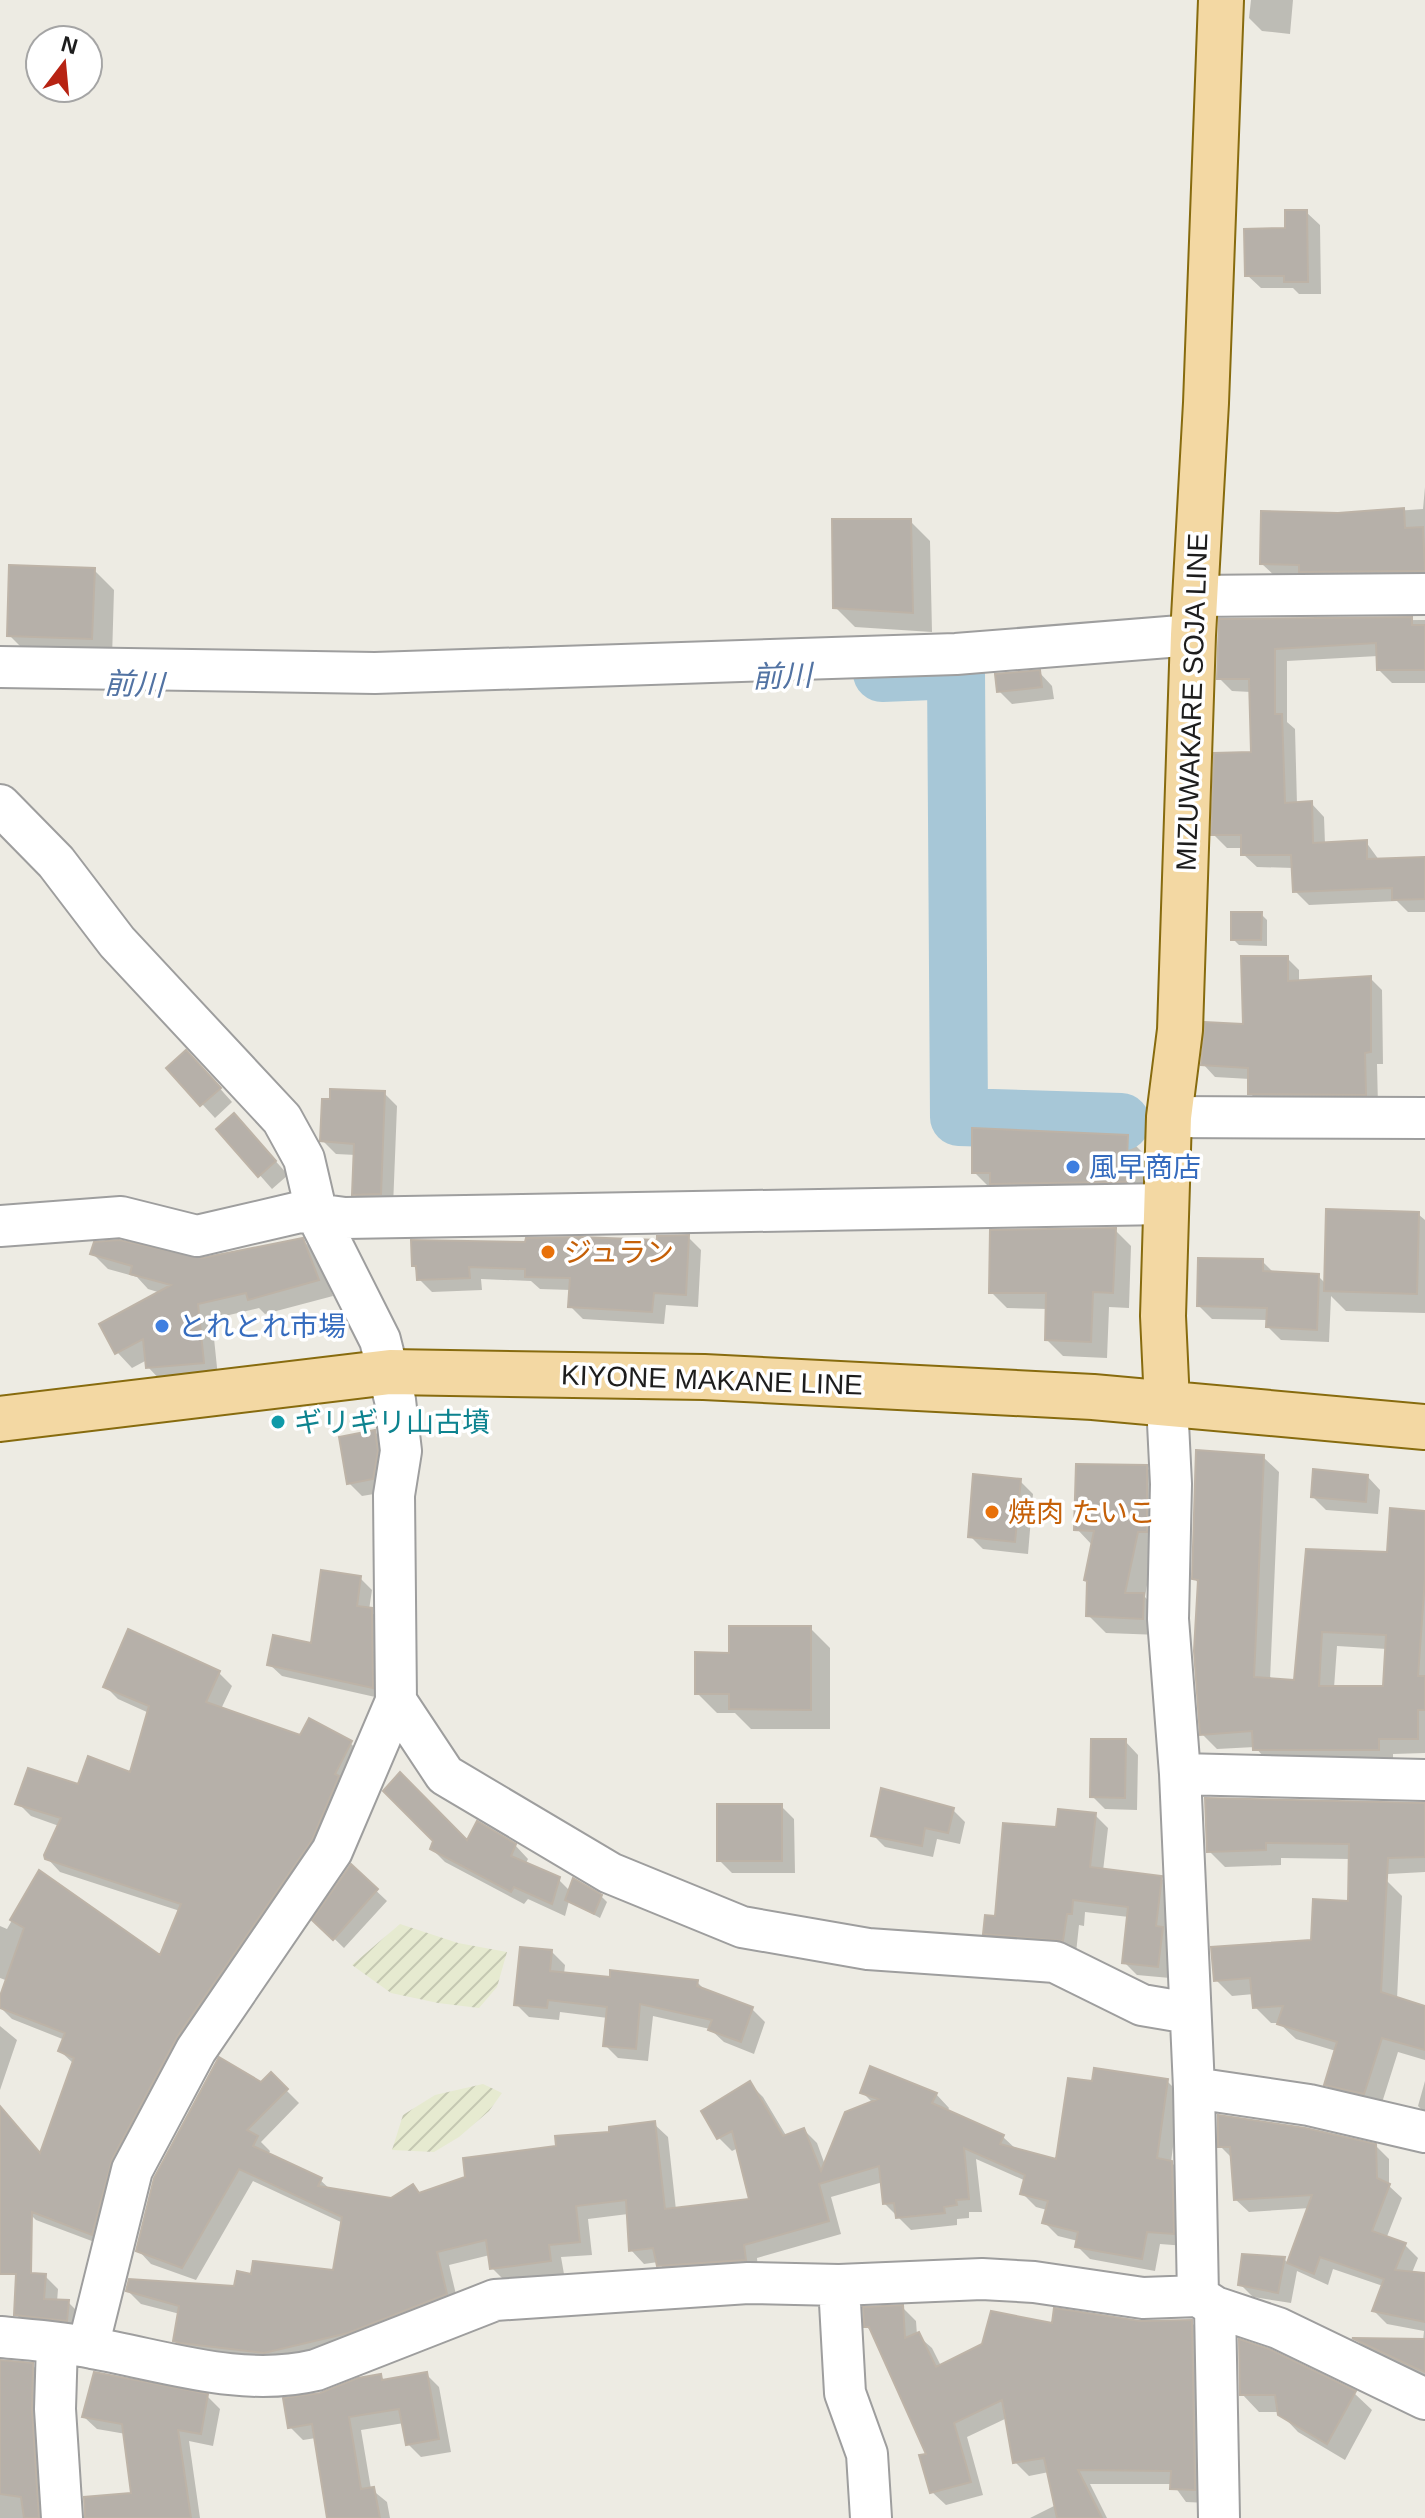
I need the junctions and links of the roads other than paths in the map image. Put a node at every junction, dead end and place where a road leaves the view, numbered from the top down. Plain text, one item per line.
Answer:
1 (1221, 0) edge
2 (1425, 594) edge
3 (1194, 616) junction
4 (0, 667) edge
5 (0, 805) edge
6 (1169, 1117) junction
7 (1425, 1118) edge
8 (1167, 1204) junction
9 (317, 1215) junction
10 (0, 1226) edge
11 (390, 1372) junction
12 (1167, 1403) junction
13 (0, 1419) edge
14 (1425, 1427) edge
15 (396, 1701) junction
16 (1180, 1774) junction
17 (1425, 1780) edge
18 (1189, 2013) junction
19 (1194, 2088) junction
20 (1425, 2132) edge
21 (839, 2285) junction
22 (1206, 2302) junction
23 (0, 2337) edge
24 (73, 2345) junction
25 (1425, 2399) edge
26 (62, 2518) edge
27 (871, 2518) edge
28 (1219, 2518) edge

1 - 3 main road, MIZUWAKARE SOJA LINE
2 - 3 street
3 - 4 street
3 - 6 main road, MIZUWAKARE SOJA LINE
5 - 9 street
6 - 7 street
6 - 8 main road, MIZUWAKARE SOJA LINE
8 - 9 street
8 - 12 main road, MIZUWAKARE SOJA LINE
9 - 10 street
9 - 11 street
11 - 12 main road, KIYONE MAKANE LINE
11 - 13 main road, KIYONE MAKANE LINE
11 - 15 street
12 - 14 main road, KIYONE MAKANE LINE
12 - 16 street
15 - 18 street
15 - 24 street
16 - 17 street
16 - 18 street
18 - 19 street
19 - 20 street
19 - 22 street
21 - 22 street
21 - 24 street
21 - 27 street
22 - 25 street
22 - 28 street
23 - 24 street
24 - 26 street

